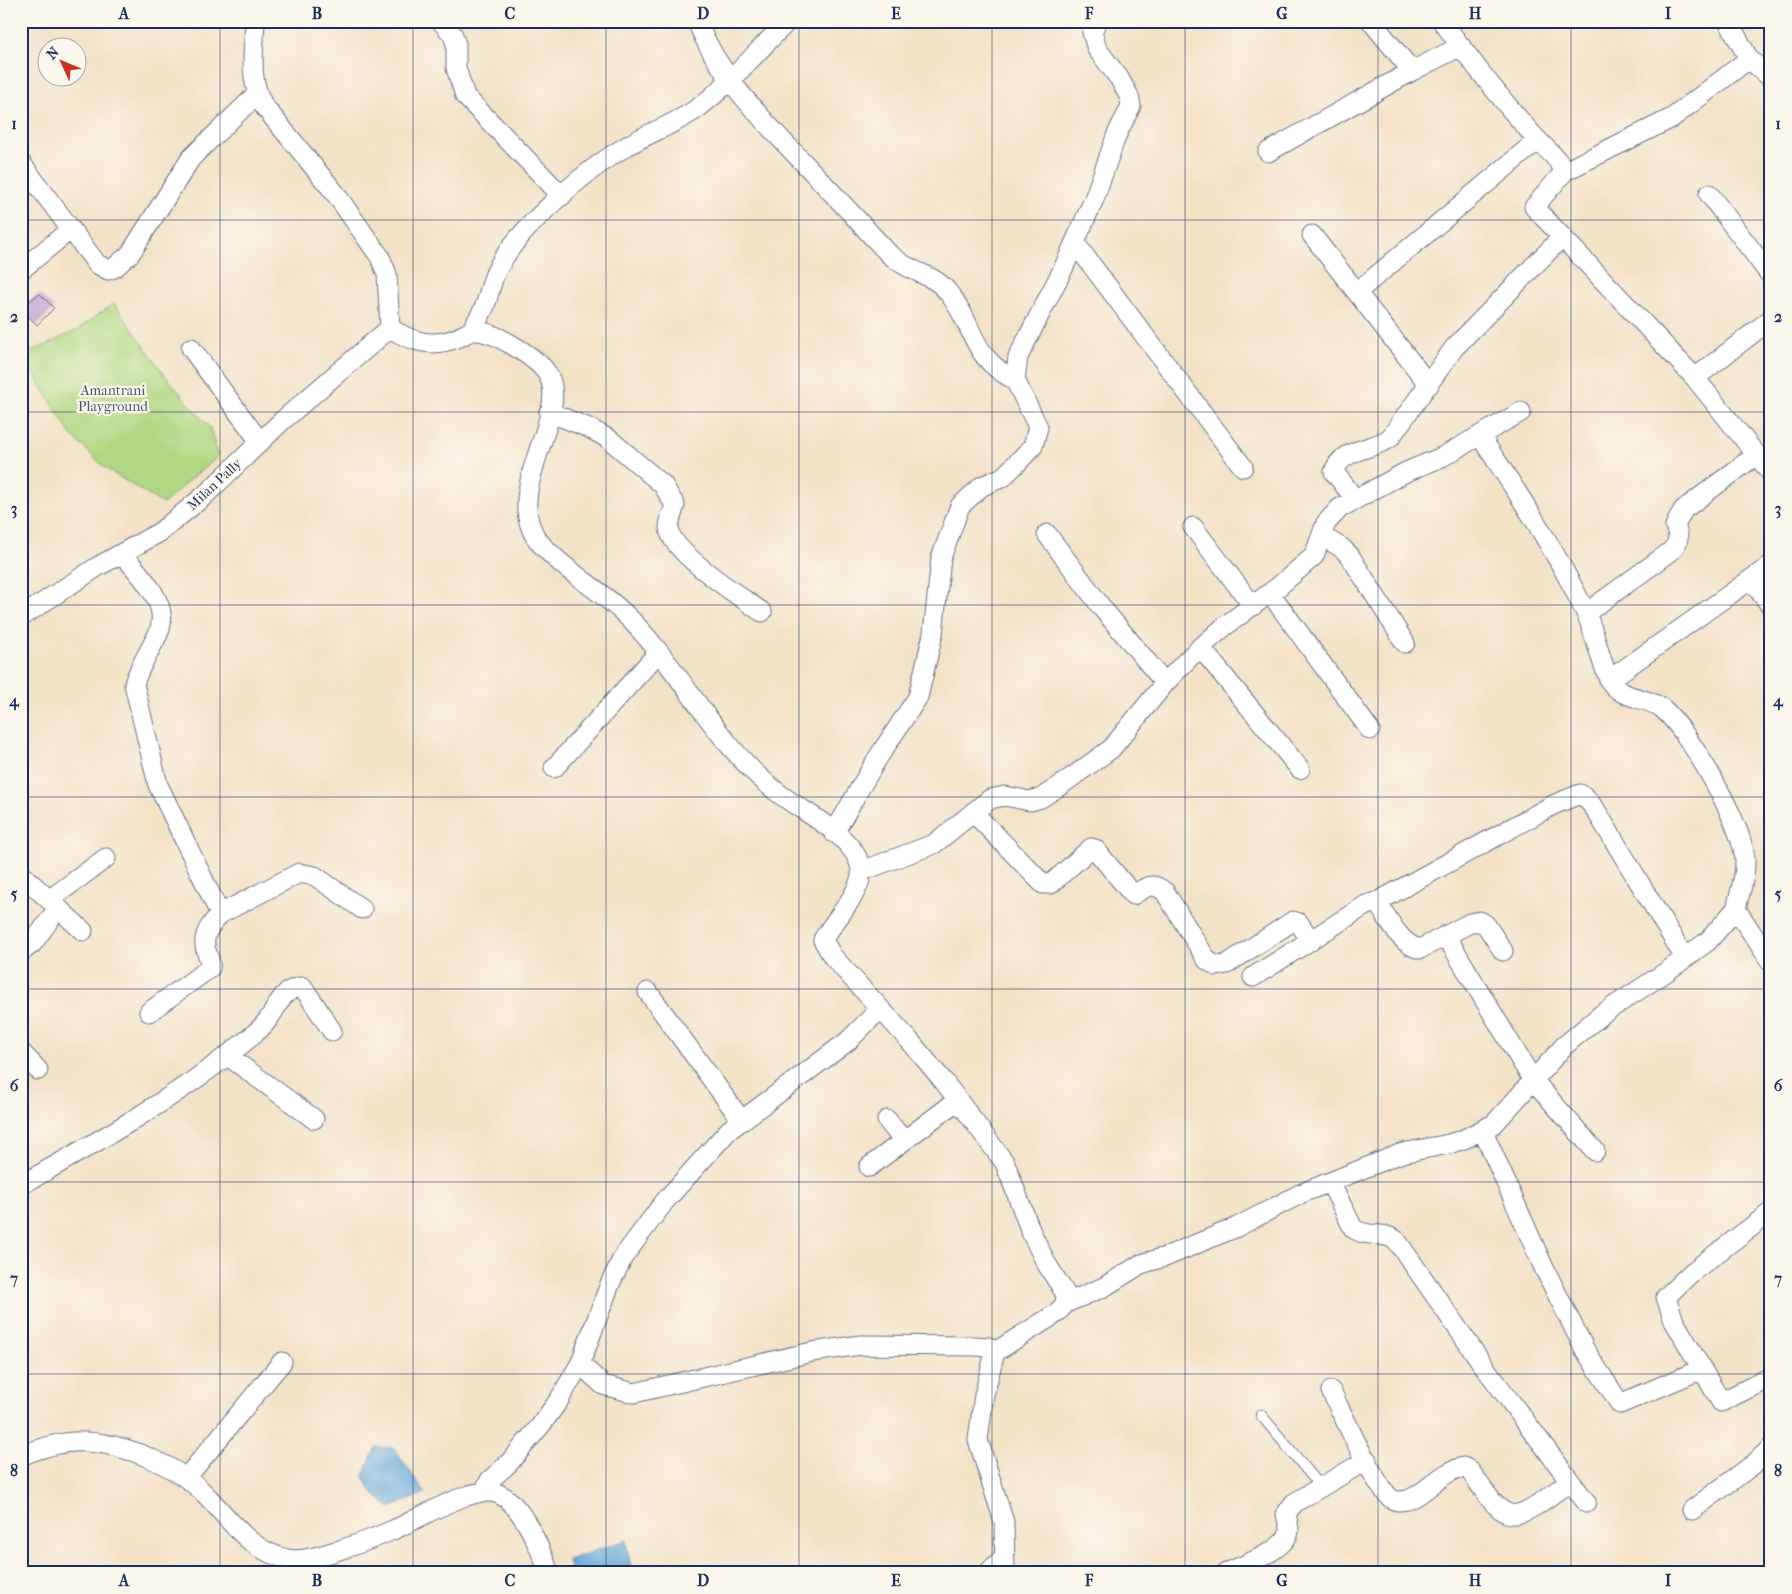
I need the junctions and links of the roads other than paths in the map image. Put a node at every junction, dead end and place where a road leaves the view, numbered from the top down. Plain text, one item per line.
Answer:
1 (255, 21) edge
2 (441, 21) edge
3 (697, 21) edge
4 (788, 21) edge
5 (1097, 21) edge
6 (1371, 21) edge
7 (1442, 21) edge
8 (1728, 21) edge
9 (1460, 46) junction
10 (1749, 59) junction
11 (1412, 71) junction
12 (1771, 78) edge
13 (730, 81) junction
14 (257, 94) junction
15 (1538, 140) junction
16 (1268, 152) dead end
17 (21, 163) edge
18 (1565, 171) junction
19 (1710, 194) dead end
20 (562, 196) junction
21 (71, 229) junction
22 (1312, 235) dead end
23 (1562, 237) junction
24 (1075, 243) junction
25 (21, 270) edge
26 (1771, 276) edge
27 (1356, 292) junction
28 (1771, 319) edge
29 (390, 328) junction
30 (472, 330) junction
31 (191, 348) dead end
32 (1694, 378) junction
33 (1015, 380) junction
34 (1429, 385) junction
35 (549, 412) junction
36 (1521, 412) dead end
37 (1480, 436) junction
38 (260, 442) junction
39 (1756, 455) junction
40 (1243, 467) dead end
41 (1771, 473) edge
42 (1355, 499) junction
43 (1193, 527) dead end
44 (1047, 534) dead end
45 (1323, 537) junction
46 (122, 553) junction
47 (1771, 565) edge
48 (1751, 580) junction
49 (1270, 593) junction
50 (1253, 606) junction
51 (1771, 606) edge
52 (762, 612) dead end
53 (1586, 613) junction
54 (21, 617) edge
55 (1405, 643) dead end
56 (1200, 648) junction
57 (658, 653) junction
58 (1609, 680) junction
59 (1164, 683) junction
60 (1370, 730) dead end
61 (554, 768) dead end
62 (1300, 769) dead end
63 (973, 812) junction
64 (834, 833) junction
65 (106, 858) dead end
66 (862, 871) junction
67 (21, 874) edge
68 (1377, 902) junction
69 (54, 904) junction
70 (362, 909) dead end
71 (1736, 909) junction
72 (220, 914) junction
73 (83, 931) dead end
74 (1446, 936) junction
75 (1310, 940) junction
76 (1503, 951) dead end
77 (21, 952) edge
78 (1685, 958) junction
79 (1771, 962) edge
80 (1252, 977) dead end
81 (648, 992) dead end
82 (880, 1009) junction
83 (149, 1012) dead end
84 (332, 1032) dead end
85 (21, 1052) edge
86 (228, 1056) junction
87 (38, 1070) dead end
88 (1532, 1079) junction
89 (958, 1100) junction
90 (314, 1119) dead end
91 (742, 1120) junction
92 (887, 1120) dead end
93 (1483, 1131) junction
94 (903, 1140) junction
95 (1596, 1151) dead end
96 (868, 1167) dead end
97 (1330, 1182) junction
98 (21, 1185) edge
99 (1771, 1212) edge
100 (1066, 1303) junction
101 (995, 1352) junction
102 (282, 1362) dead end
103 (580, 1364) junction
104 (1702, 1369) junction
105 (1771, 1377) edge
106 (1331, 1391) dead end
107 (1261, 1415) dead end
108 (1771, 1448) edge
109 (21, 1456) edge
110 (1366, 1460) junction
111 (186, 1478) junction
112 (1570, 1481) junction
113 (1322, 1488) junction
114 (482, 1493) junction
115 (1586, 1502) dead end
116 (1692, 1510) dead end
117 (1004, 1565) edge
118 (549, 1573) edge
119 (988, 1573) edge
120 (1226, 1573) edge

1 - 14 street
2 - 20 street
3 - 13 street
4 - 13 street
5 - 24 street
6 - 11 street
7 - 9 street
8 - 10 street
9 - 11 street
9 - 15 street
10 - 12 street
10 - 18 street
11 - 16 street
13 - 20 street
13 - 33 street
14 - 21 street
14 - 29 street
15 - 18 street
15 - 27 street
17 - 21 street
18 - 23 street
19 - 26 street
20 - 30 street
21 - 25 street
22 - 27 street
23 - 32 street
23 - 34 street
24 - 33 street
24 - 40 street
27 - 34 street
28 - 32 street
29 - 30 street
29 - 38 street, Milan Pally
30 - 35 street
31 - 38 street
32 - 39 street
33 - 64 street
34 - 42 street
35 - 52 street
35 - 57 street
36 - 37 street
37 - 42 street
37 - 53 street
38 - 46 street, Milan Pally
39 - 41 street
39 - 53 street
42 - 45 street
43 - 50 street
44 - 59 street
45 - 49 street
45 - 55 street
46 - 54 street, Milan Pally
46 - 72 street
47 - 48 street
48 - 51 street
48 - 58 street
49 - 50 street
49 - 60 street
50 - 56 street
53 - 58 street
56 - 59 street
56 - 62 street
57 - 61 street
57 - 64 street
58 - 71 street
59 - 63 street
63 - 66 street
63 - 75 street
64 - 66 street
65 - 69 street
66 - 82 street
67 - 69 street
68 - 74 street
68 - 75 street
68 - 78 street
69 - 73 street
69 - 77 street
70 - 72 street
71 - 78 street
71 - 79 street
72 - 83 street
74 - 76 street
74 - 88 street
75 - 80 street
78 - 88 street
81 - 91 street
82 - 89 street
82 - 91 street
84 - 86 street
85 - 87 street
86 - 90 street
86 - 98 street
88 - 93 street
88 - 95 street
89 - 94 street
89 - 100 street
91 - 103 street
92 - 94 street
93 - 97 street
93 - 104 street
94 - 96 street
97 - 100 street
97 - 112 street
99 - 104 street
100 - 101 street
101 - 103 street
101 - 117 street
102 - 111 street
103 - 114 street
104 - 105 street
106 - 110 street
107 - 113 lane
108 - 116 street
109 - 111 street
110 - 112 street
110 - 113 street
111 - 114 street
112 - 115 street
113 - 120 street
114 - 118 street
117 - 119 street

